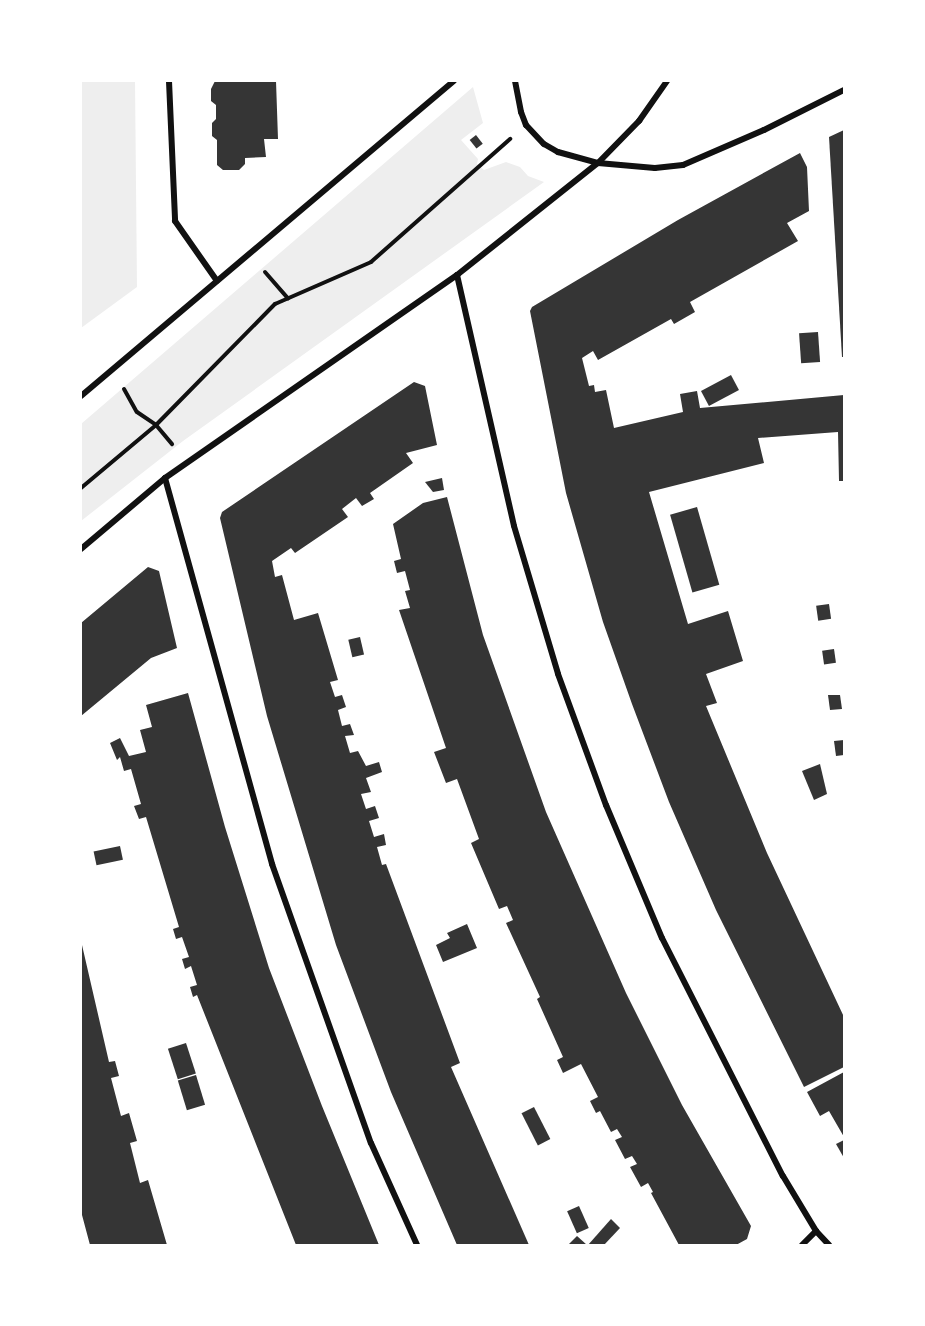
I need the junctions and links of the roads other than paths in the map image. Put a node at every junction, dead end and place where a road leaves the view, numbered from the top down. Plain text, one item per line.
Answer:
1 (170, 81) edge
2 (454, 81) edge
3 (515, 81) edge
4 (667, 81) edge
5 (844, 90) edge
6 (598, 163) junction
7 (457, 275) junction
8 (217, 281) junction
9 (81, 396) edge
10 (165, 478) junction
11 (81, 549) edge
12 (816, 1231) junction
13 (417, 1245) edge
14 (802, 1245) edge
15 (829, 1245) edge

1 - 8 street
2 - 8 street
3 - 6 street
4 - 6 street
5 - 6 street
6 - 7 street
7 - 10 street
7 - 12 street
8 - 9 street
10 - 11 street
10 - 13 street
12 - 14 street
12 - 15 street

